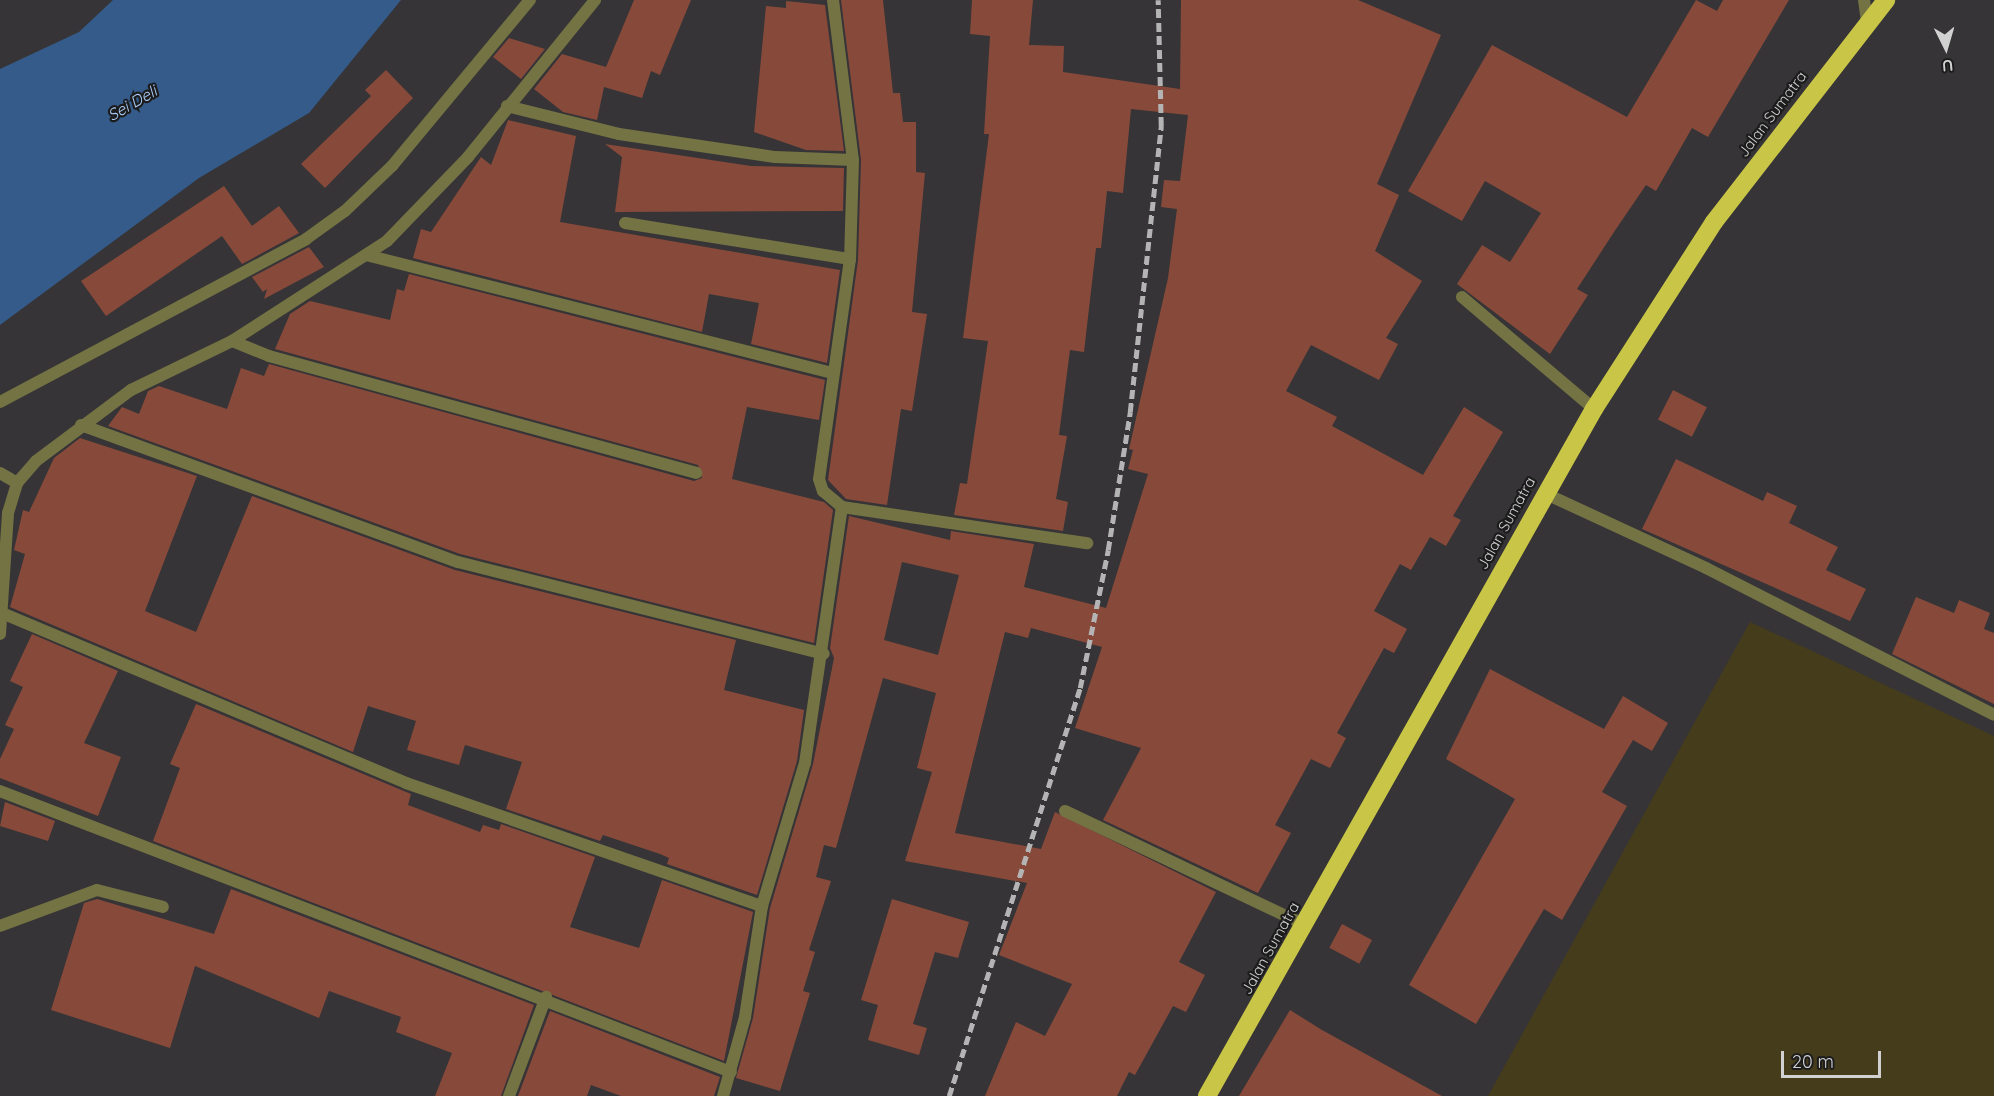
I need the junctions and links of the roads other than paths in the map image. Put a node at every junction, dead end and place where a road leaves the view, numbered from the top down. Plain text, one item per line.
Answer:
1 (530, 0) edge
2 (595, 0) edge
3 (833, 0) edge
4 (1864, 0) edge
5 (1886, 0) edge
6 (1866, 21) junction
7 (507, 106) junction
8 (853, 160) junction
9 (625, 223) dead end
10 (366, 255) junction
11 (850, 258) junction
12 (1462, 297) dead end
13 (232, 341) junction
14 (831, 373) junction
15 (0, 402) edge
16 (1594, 409) junction
17 (81, 425) junction
18 (0, 473) edge
19 (696, 473) dead end
20 (17, 483) junction
21 (1544, 493) junction
22 (842, 507) junction
23 (1087, 543) dead end
24 (2, 613) junction
25 (0, 634) edge
26 (824, 654) junction
27 (1994, 715) edge
28 (0, 791) edge
29 (1065, 811) dead end
30 (762, 906) junction
31 (163, 907) dead end
32 (1303, 924) junction
33 (0, 926) edge
34 (546, 997) junction
35 (731, 1072) junction
36 (509, 1096) edge
37 (723, 1096) edge
38 (1207, 1096) edge

1 - 15 street
2 - 7 street
3 - 8 street
4 - 6 street
5 - 6 highway, Jalan Sumatra
6 - 16 highway, Jalan Sumatra
7 - 8 street
7 - 10 street
8 - 11 street
9 - 11 street
10 - 13 street
10 - 14 street
11 - 14 street
12 - 16 street
13 - 17 street
13 - 19 street
14 - 22 street
16 - 21 highway, Jalan Sumatra
17 - 20 street
17 - 26 street
18 - 20 street
20 - 24 street
21 - 27 street
21 - 32 highway, Jalan Sumatra
22 - 23 street
22 - 26 street
24 - 25 street
24 - 30 street
26 - 30 street
28 - 34 street
29 - 32 street
30 - 35 street
31 - 33 street
32 - 38 highway, Jalan Sumatra
34 - 35 street
34 - 36 street
35 - 37 street

